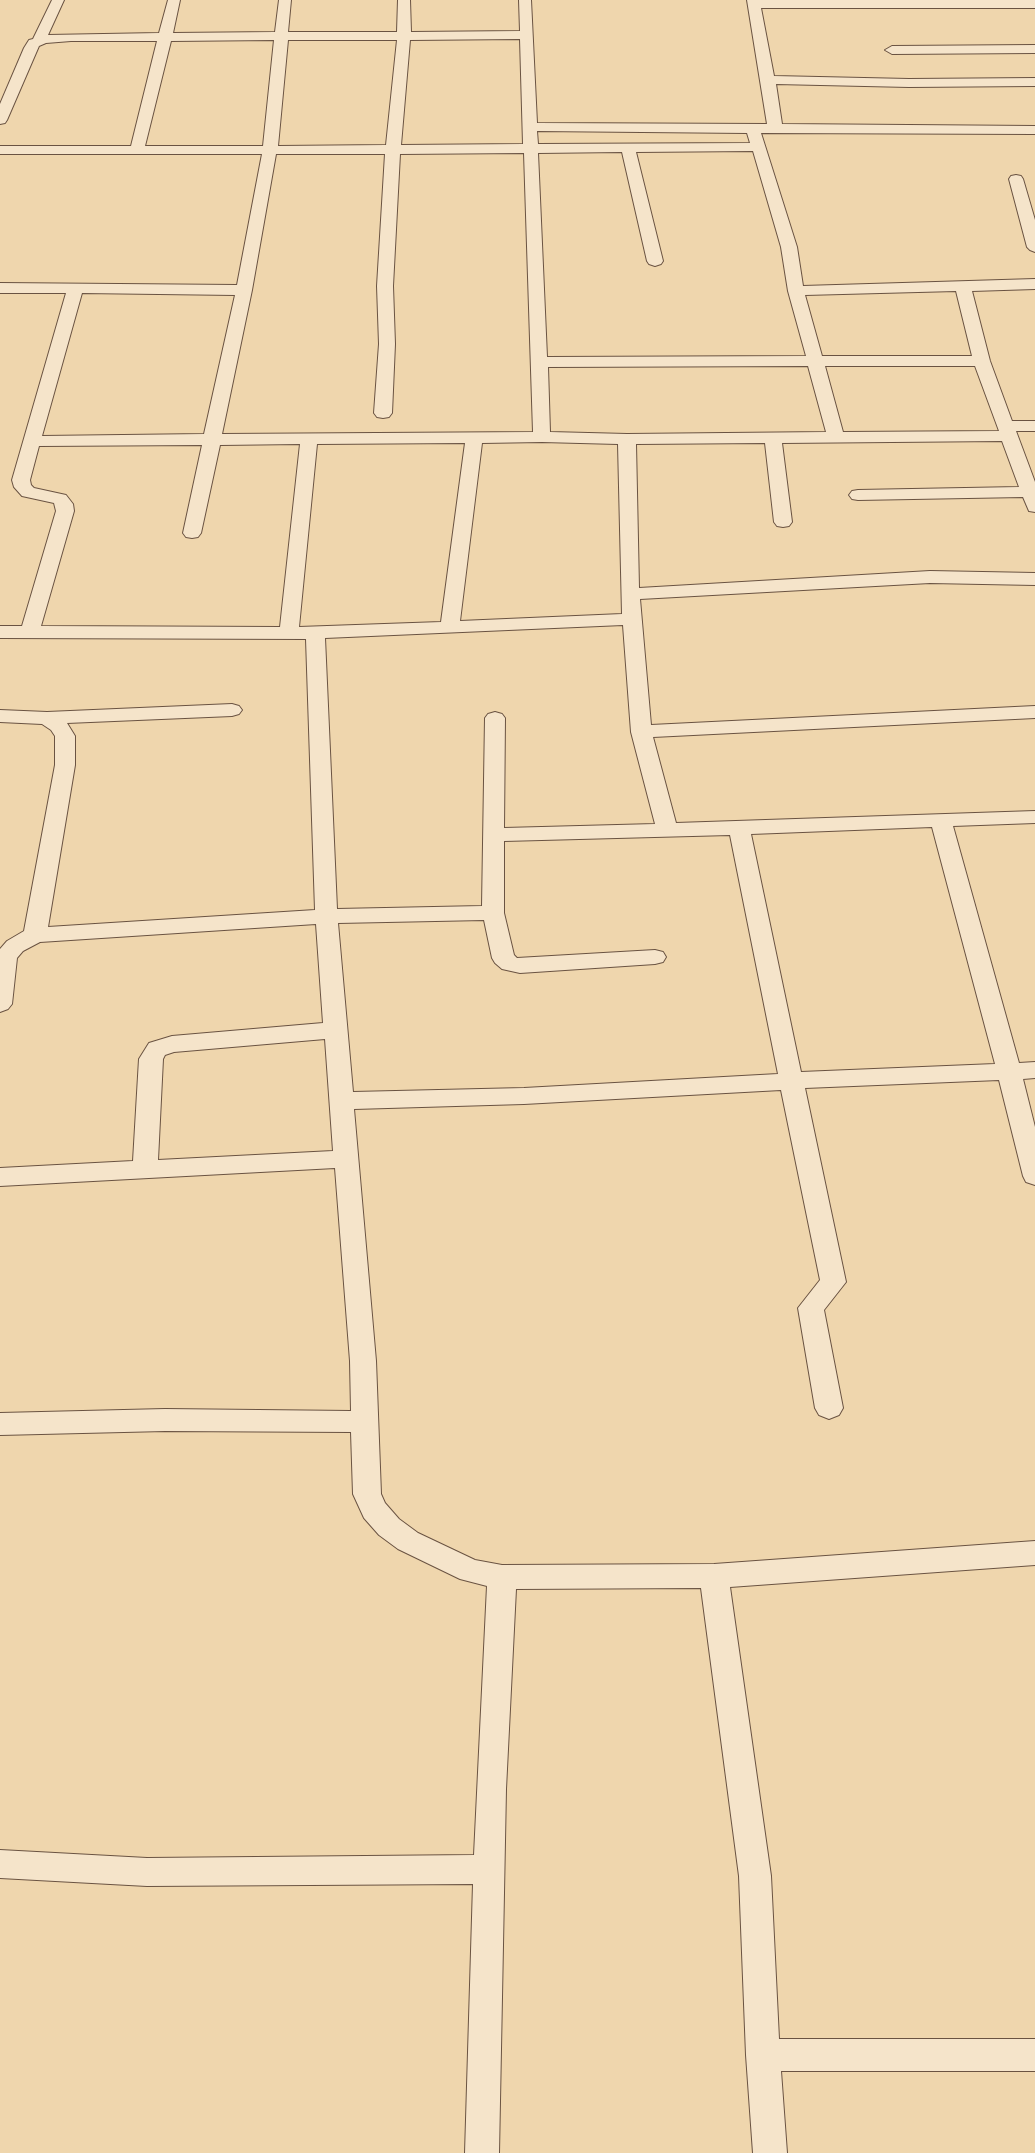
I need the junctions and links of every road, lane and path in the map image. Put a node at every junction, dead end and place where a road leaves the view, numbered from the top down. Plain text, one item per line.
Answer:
1 (58, 0) edge
2 (174, 0) edge
3 (285, 0) edge
4 (404, 0) edge
5 (525, 0) edge
6 (754, 2) edge
7 (1035, 4) edge
8 (526, 35) junction
9 (404, 36) junction
10 (164, 37) junction
11 (280, 37) junction
12 (39, 40) junction
13 (1035, 49) edge
14 (892, 50) dead end
15 (768, 80) junction
16 (1035, 82) edge
17 (0, 120) edge
18 (530, 127) junction
19 (753, 127) junction
20 (775, 127) junction
21 (1035, 130) edge
22 (530, 147) junction
23 (759, 147) junction
24 (394, 148) junction
25 (628, 148) junction
26 (0, 150) edge
27 (137, 150) junction
28 (270, 150) junction
29 (1016, 180) dead end
30 (1035, 247) edge
31 (655, 261) dead end
32 (1035, 284) edge
33 (0, 288) edge
34 (963, 288) junction
35 (75, 289) junction
36 (244, 290) junction
37 (796, 291) junction
38 (815, 361) junction
39 (982, 361) junction
40 (539, 362) junction
41 (383, 413) dead end
42 (1035, 426) edge
43 (1007, 431) junction
44 (474, 437) junction
45 (542, 437) junction
46 (836, 437) junction
47 (773, 438) junction
48 (627, 439) junction
49 (32, 440) junction
50 (212, 440) junction
51 (309, 440) junction
52 (858, 495) dead end
53 (1033, 498) edge
54 (783, 522) dead end
55 (192, 533) dead end
56 (1035, 579) edge
57 (630, 594) junction
58 (632, 619) junction
59 (450, 627) junction
60 (0, 632) edge
61 (30, 632) junction
62 (289, 633) junction
63 (315, 633) junction
64 (232, 710) dead end
65 (1035, 712) edge
66 (0, 716) edge
67 (47, 718) junction
68 (495, 718) dead end
69 (641, 732) junction
70 (1035, 817) edge
71 (941, 820) junction
72 (739, 828) junction
73 (668, 829) junction
74 (493, 835) junction
75 (493, 914) junction
76 (326, 916) junction
77 (35, 935) junction
78 (655, 957) dead end
79 (0, 1004) edge
80 (334, 1030) junction
81 (1009, 1070) junction
82 (1035, 1070) edge
83 (792, 1081) junction
84 (340, 1101) junction
85 (345, 1159) junction
86 (145, 1169) junction
87 (1035, 1176) edge
88 (0, 1177) edge
89 (829, 1408) dead end
90 (365, 1422) junction
91 (0, 1424) edge
92 (1035, 1553) edge
93 (502, 1576) junction
94 (714, 1576) junction
95 (0, 1864) edge
96 (488, 1869) junction
97 (763, 2054) junction
98 (1035, 2055) edge
99 (482, 2153) edge
100 (770, 2153) edge

1 - 12 street
2 - 10 street
3 - 11 street
4 - 9 street
5 - 8 street
6 - 7 street
6 - 15 street
8 - 9 street
8 - 18 street
9 - 11 street
9 - 24 street
10 - 11 street
10 - 12 street
10 - 27 street
11 - 28 street
12 - 17 street
13 - 14 street
15 - 16 street
15 - 20 street
18 - 19 street
18 - 22 street
19 - 20 street
19 - 23 street
20 - 21 street
22 - 24 street
22 - 25 street
22 - 40 street
23 - 25 street
23 - 37 street
24 - 28 street
24 - 41 street
25 - 31 street
26 - 27 street
27 - 28 street
28 - 36 street
29 - 30 street
32 - 34 street
33 - 35 street
34 - 37 street
34 - 39 street
35 - 36 street
35 - 49 street
36 - 50 street
37 - 38 street
38 - 39 street
38 - 40 street
38 - 46 street
39 - 43 street
40 - 45 street
42 - 43 street
43 - 46 street
43 - 53 street
44 - 45 street
44 - 51 street
44 - 59 street
45 - 48 street
46 - 47 street
47 - 48 street
47 - 54 street
48 - 57 street
49 - 50 street
49 - 61 street
50 - 51 street
50 - 55 street
51 - 62 street
52 - 53 street
56 - 57 street
57 - 58 street
58 - 59 street
58 - 69 street
59 - 63 street
60 - 61 street
61 - 62 street
62 - 63 street
63 - 76 street
64 - 67 street
65 - 69 street
66 - 67 street
67 - 77 street
68 - 74 street
69 - 73 street
70 - 71 street
71 - 72 street
71 - 81 street
72 - 73 street
72 - 83 street
73 - 74 street
74 - 75 street
75 - 76 street
75 - 78 street
76 - 77 street
76 - 80 street
77 - 79 street
80 - 84 street
80 - 86 street
81 - 82 street
81 - 83 street
81 - 87 street
83 - 84 street
83 - 89 street
84 - 85 street
85 - 86 street
85 - 90 street
86 - 88 street
90 - 91 street
90 - 93 street
92 - 94 street
93 - 94 street
93 - 96 street
94 - 97 street
95 - 96 street
96 - 99 street
97 - 98 street
97 - 100 street

